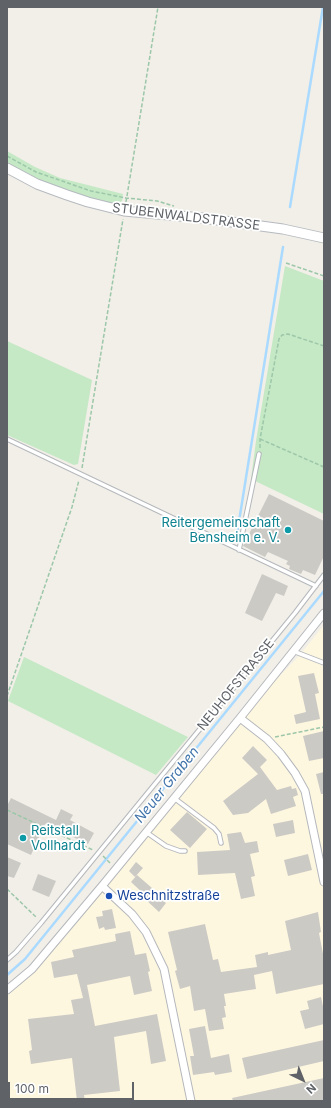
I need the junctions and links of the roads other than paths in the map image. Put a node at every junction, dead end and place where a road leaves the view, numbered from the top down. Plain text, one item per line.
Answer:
1 (7, 168) edge
2 (324, 238) edge
3 (7, 440) edge
4 (259, 454) road end
5 (239, 550) junction
6 (324, 575) edge
7 (316, 586) junction
8 (324, 613) edge
9 (293, 652) junction
10 (324, 663) edge
11 (240, 718) junction
12 (174, 798) junction
13 (146, 832) junction
14 (221, 842) dead end
15 (185, 851) dead end
16 (324, 882) edge
17 (102, 886) junction
18 (7, 960) edge
19 (7, 990) edge
20 (191, 1101) edge

1 - 2 street, STUBENWALDSTRASSE
3 - 5 lane
4 - 5 lane
5 - 7 lane
6 - 7 lane, NEUHOFSTRASSE
7 - 18 lane, NEUHOFSTRASSE
8 - 9 street, NEUHOFSTRASSE
9 - 10 lane
9 - 11 street, NEUHOFSTRASSE
11 - 12 street, NEUHOFSTRASSE
11 - 16 street
12 - 13 street, NEUHOFSTRASSE
12 - 14 lane
13 - 15 lane
13 - 17 street, NEUHOFSTRASSE
17 - 19 street, NEUHOFSTRASSE
17 - 20 street

